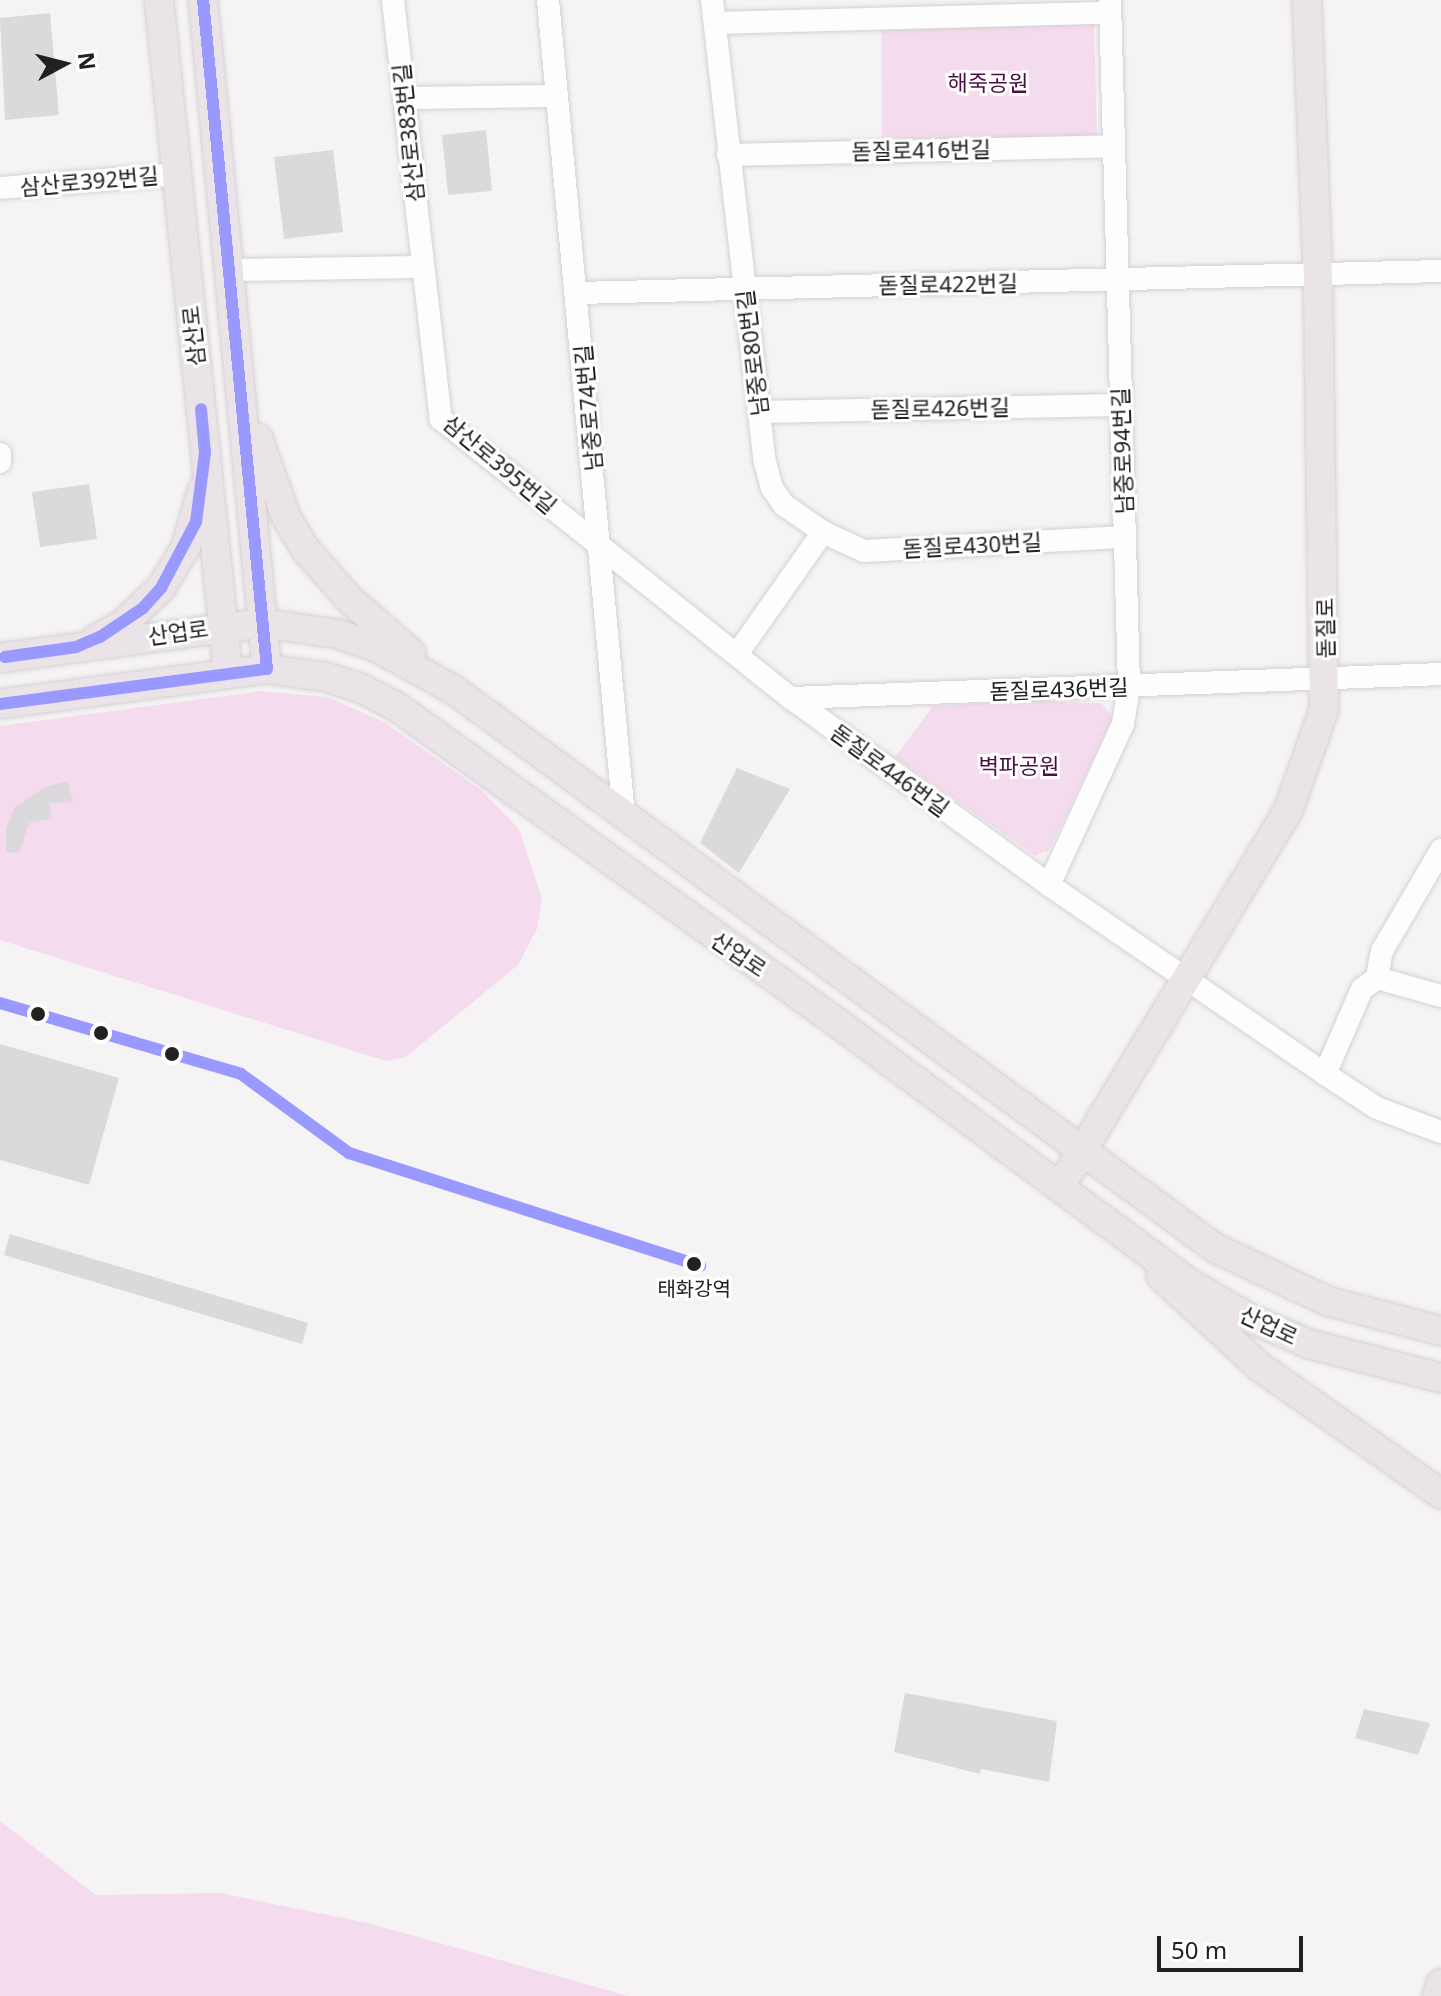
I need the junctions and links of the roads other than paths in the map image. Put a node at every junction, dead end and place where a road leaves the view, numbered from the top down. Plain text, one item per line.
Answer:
1 (159, 0) edge
2 (203, 0) edge
3 (393, 0) edge
4 (548, 0) edge
5 (712, 0) edge
6 (1307, 0) edge
7 (1110, 7) edge
8 (715, 23) junction
9 (557, 96) junction
10 (405, 98) junction
11 (1114, 146) junction
12 (728, 155) junction
13 (177, 174) junction
14 (0, 188) edge
15 (422, 267) junction
16 (231, 270) junction
17 (1441, 271) edge
18 (1318, 278) junction
19 (1118, 280) junction
20 (744, 289) junction
21 (578, 293) junction
22 (238, 349) junction
23 (1121, 405) junction
24 (759, 412) junction
25 (205, 453) junction
26 (0, 454) edge
27 (0, 462) edge
28 (823, 532) junction
29 (1125, 537) junction
30 (599, 547) junction
31 (262, 623) junction
32 (223, 626) junction
33 (76, 647) junction
34 (737, 654) junction
35 (0, 658) edge
36 (267, 669) junction
37 (228, 672) junction
38 (1441, 674) edge
39 (1326, 678) junction
40 (1129, 686) junction
41 (454, 690) junction
42 (791, 698) junction
43 (0, 704) edge
44 (624, 816) junction
45 (1441, 850) edge
46 (1049, 885) junction
47 (1377, 978) junction
48 (1188, 983) junction
49 (1441, 996) edge
50 (1325, 1074) junction
51 (1441, 1132) edge
52 (1082, 1151) junction
53 (1060, 1187) junction
54 (1133, 1241) junction
55 (1441, 1331) edge
56 (1441, 1378) edge
57 (1441, 1494) edge
58 (1441, 1984) edge
59 (1437, 1996) edge

1 - 13 main road, 삼산로
2 - 16 main road, 삼산로
3 - 10 street, 삼산로383번길
4 - 9 street, 남중로74번길
5 - 8 street, 남중로80번길
6 - 18 main road, 돋질로
7 - 8 street
7 - 11 street, 남중로94번길
8 - 12 street, 남중로80번길
9 - 10 street
9 - 21 street, 남중로74번길
10 - 15 street, 삼산로383번길
11 - 12 street, 돋질로416번길
11 - 19 street, 남중로94번길
12 - 20 street, 남중로80번길
13 - 14 street, 삼산로392번길
13 - 25 main road, 삼산로
15 - 16 street
15 - 30 street, 삼산로395번길
16 - 22 main road, 삼산로
17 - 18 street, 돋질로422번길
18 - 19 street, 돋질로422번길
18 - 39 main road, 돋질로
19 - 20 street, 돋질로422번길
19 - 23 street, 남중로94번길
20 - 21 street, 돋질로422번길
20 - 24 street, 남중로80번길
21 - 30 street, 남중로74번길
22 - 31 main road, 삼산로
22 - 41 main road
23 - 24 street, 돋질로426번길
23 - 29 street, 남중로94번길
24 - 28 street, 남중로80번길
25 - 32 main road, 삼산로
25 - 33 main road
26 - 27 street
28 - 29 street, 돋질로430번길
28 - 34 street
29 - 40 street, 남중로94번길
30 - 34 street, 돋질로446번길
30 - 44 street, 남중로74번길
31 - 32 main road, 산업로
31 - 36 main road, 삼산로
31 - 41 main road, 산업로
32 - 33 main road, 산업로
32 - 37 main road, 삼산로
33 - 35 main road, 산업로
34 - 42 street, 돋질로446번길
36 - 37 main road, 산업로
36 - 53 main road, 산업로
37 - 43 main road, 산업로
38 - 39 street, 돋질로436번길
39 - 40 street, 돋질로436번길
39 - 48 main road, 돋질로
40 - 42 street, 돋질로436번길
40 - 46 street, 남중로94번길
41 - 44 main road, 산업로
42 - 46 street, 돋질로446번길
44 - 52 main road, 산업로
45 - 47 street
46 - 48 street, 돋질로446번길
47 - 49 street
47 - 50 street
48 - 50 street, 돋질로446번길
48 - 52 main road, 돋질로
50 - 51 street, 돋질로446번길
52 - 53 main road, 돋질로
52 - 55 main road, 산업로
53 - 54 main road, 산업로
54 - 56 main road, 산업로
54 - 57 main road
58 - 59 main road

